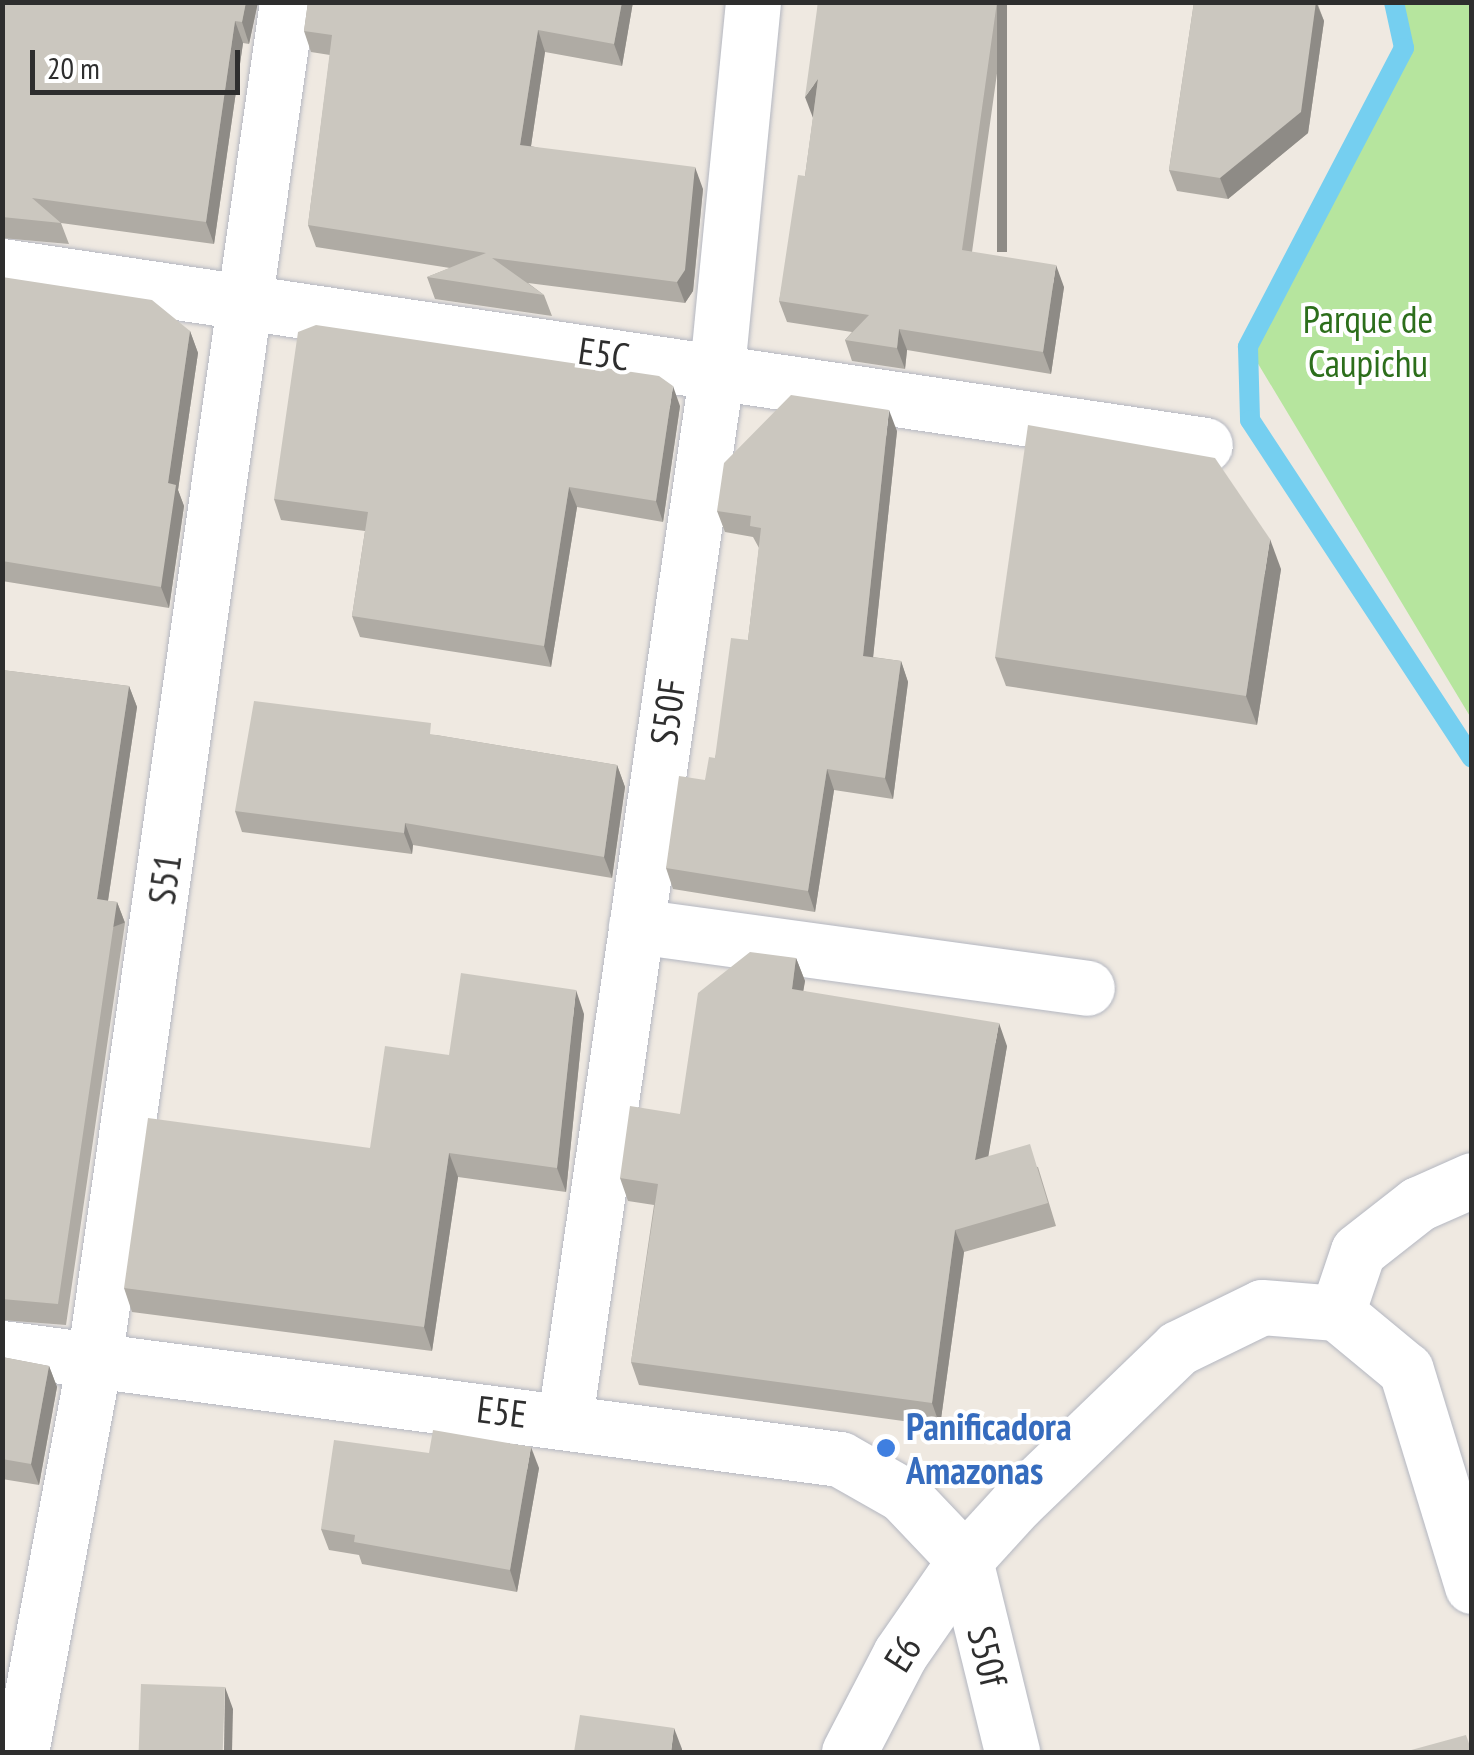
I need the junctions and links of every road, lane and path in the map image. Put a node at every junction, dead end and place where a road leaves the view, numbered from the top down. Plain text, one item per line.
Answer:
1 (288, 2) edge
2 (753, 2) edge
3 (2, 266) edge
4 (247, 302) junction
5 (718, 369) junction
6 (1206, 445) dead end
7 (636, 926) junction
8 (1088, 988) dead end
9 (1472, 1180) edge
10 (1337, 1313) junction
11 (2, 1348) edge
12 (94, 1361) junction
13 (565, 1419) junction
14 (964, 1560) junction
15 (1472, 1586) edge
16 (22, 1752) edge
17 (849, 1752) edge
18 (1012, 1752) edge

1 - 4 street, S51
2 - 5 street, S50F
3 - 4 street, E5C
4 - 5 street, E5C
4 - 12 street, S51
5 - 6 street, E5C
5 - 7 street, S50F
7 - 8 street
7 - 13 street, S50F
9 - 10 street
10 - 14 street, E6
10 - 15 street
11 - 12 street, E5E
12 - 13 street, E5E
12 - 16 street, S51
13 - 14 street, E5E
14 - 17 street, E6
14 - 18 street, S50f

